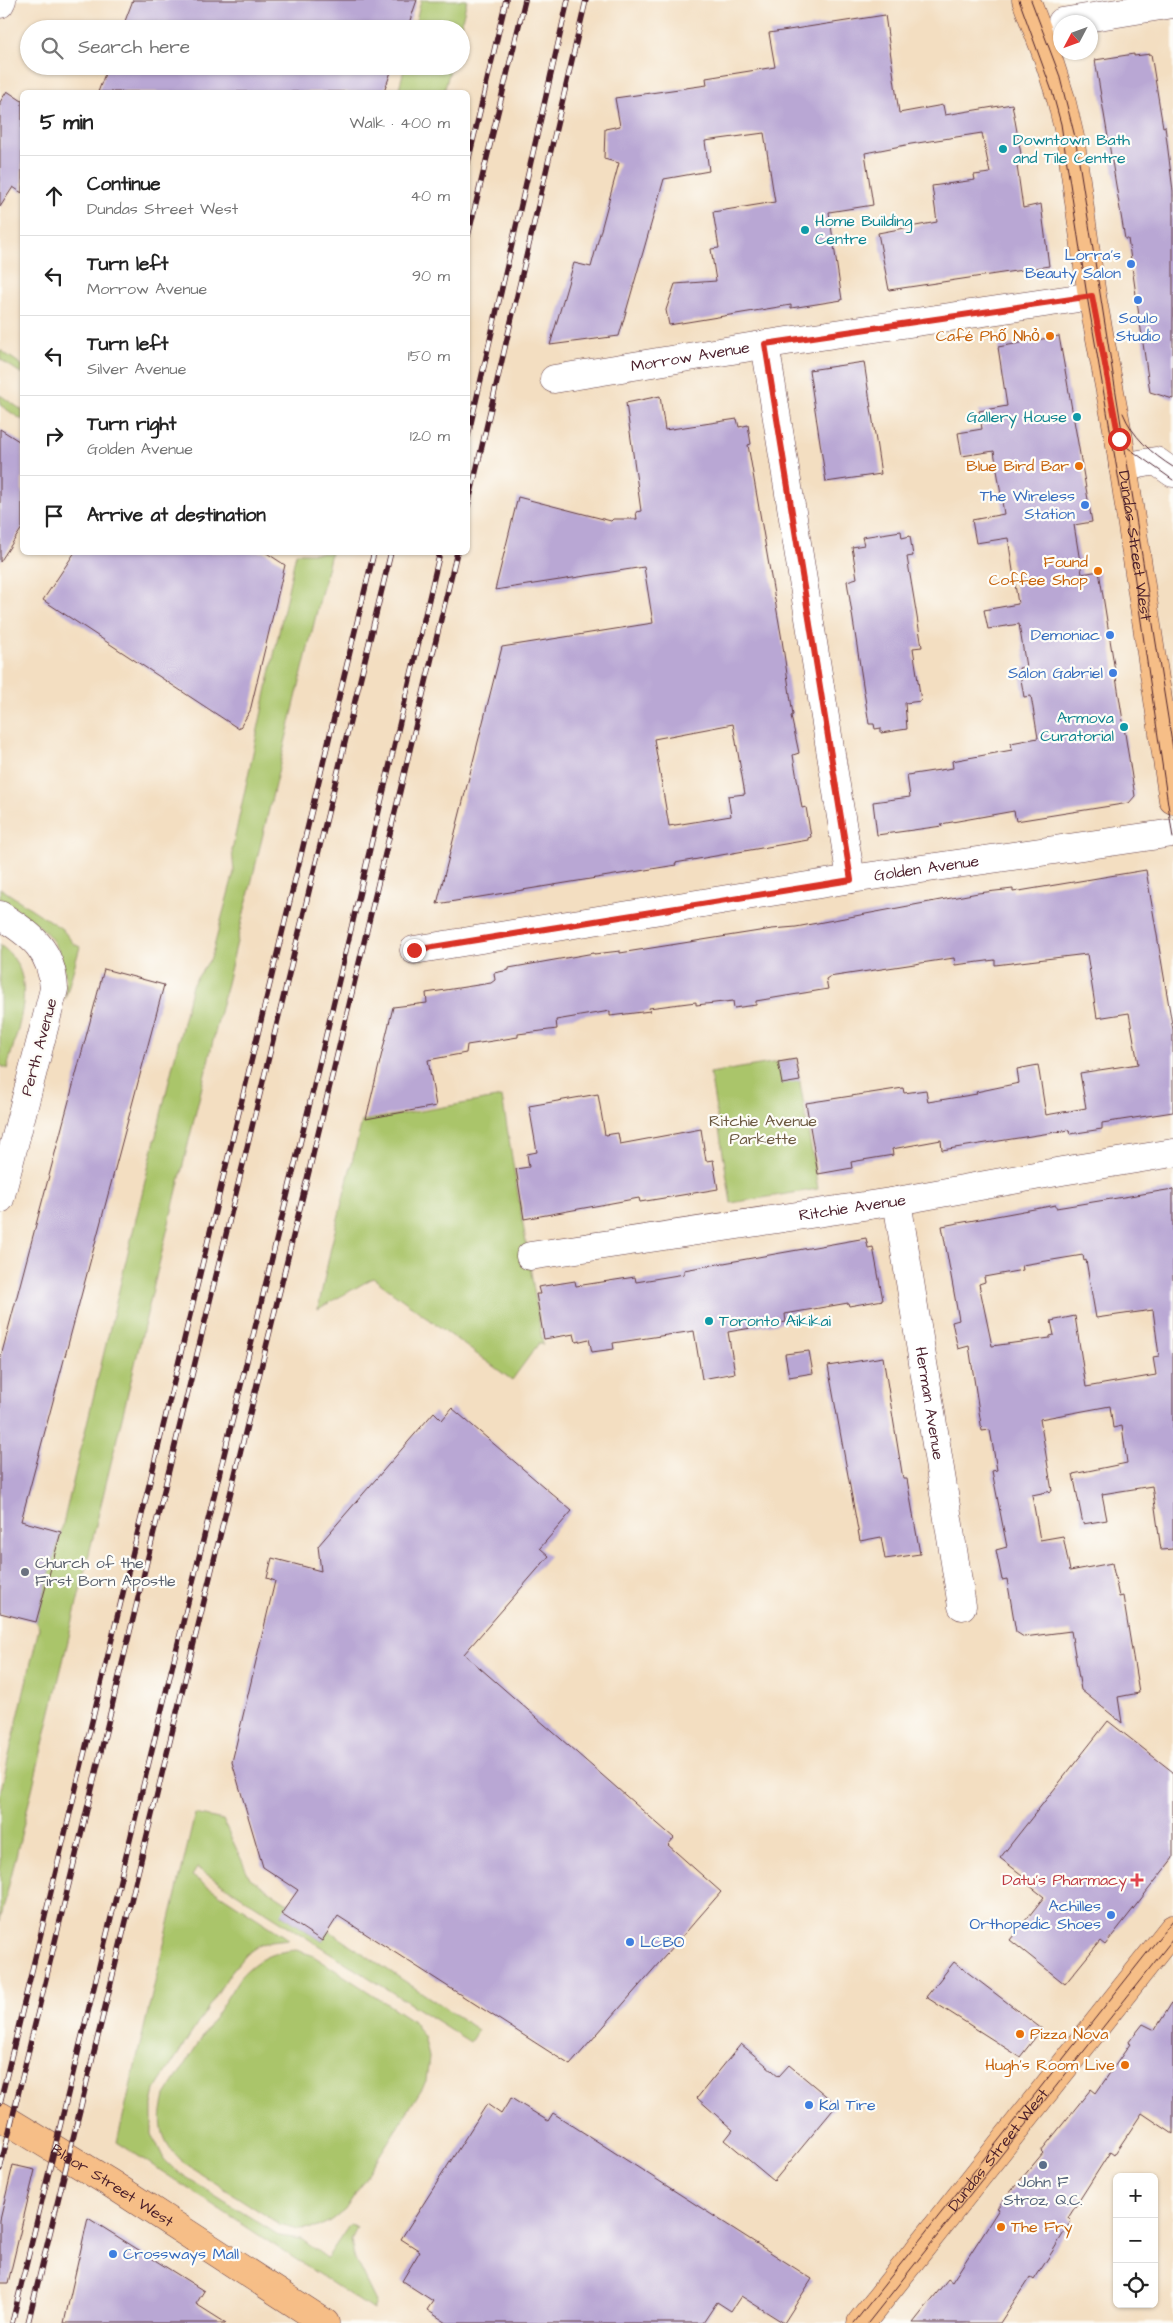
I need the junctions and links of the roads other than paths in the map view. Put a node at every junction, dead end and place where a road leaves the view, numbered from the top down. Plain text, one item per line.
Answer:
1 (2, 0) edge
2 (1026, 0) edge
3 (0, 4) edge
4 (1173, 4) edge
5 (1098, 16) edge
6 (1053, 24) edge
7 (1057, 60) edge
8 (1092, 296) junction
9 (765, 344) junction
10 (554, 379) dead end
11 (1124, 467) junction
12 (1173, 472) edge
13 (1173, 800) edge
14 (1173, 833) edge
15 (851, 880) junction
16 (0, 915) edge
17 (414, 950) dead end
18 (1173, 1154) edge
19 (0, 1199) edge
20 (897, 1201) junction
21 (530, 1256) dead end
22 (962, 1606) dead end
23 (1173, 1929) edge
24 (0, 2116) edge
25 (324, 2323) edge
26 (861, 2323) edge

1 - 3 street
2 - 6 main road, Dundas Street West
4 - 5 street
7 - 8 main road, Dundas Street West
8 - 9 street, Morrow Avenue
8 - 11 main road, Dundas Street West
9 - 10 street, Morrow Avenue
9 - 15 street
11 - 12 street
11 - 13 main road, Dundas Street West
14 - 15 street, Golden Avenue
15 - 17 street, Golden Avenue
16 - 19 street, Perth Avenue
18 - 20 street, Ritchie Avenue
20 - 21 street, Ritchie Avenue
20 - 22 street, Herman Avenue
23 - 26 main road, Dundas Street West
24 - 25 main road, Bloor Street West

